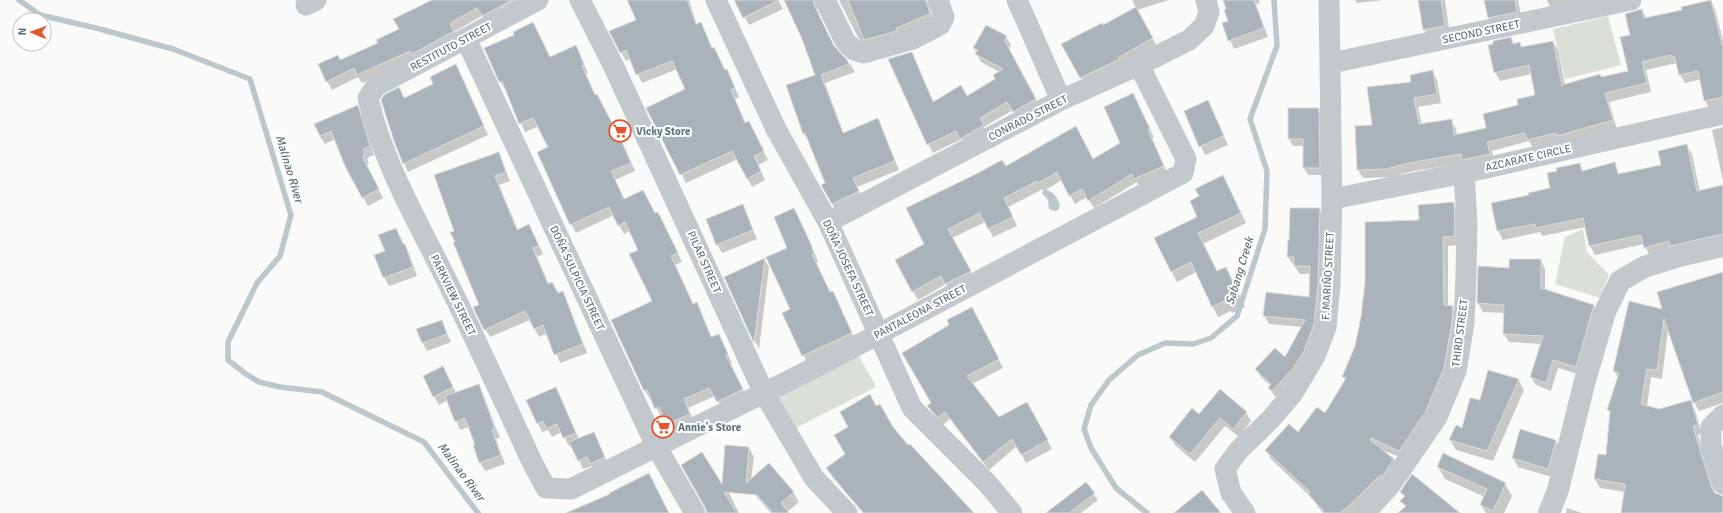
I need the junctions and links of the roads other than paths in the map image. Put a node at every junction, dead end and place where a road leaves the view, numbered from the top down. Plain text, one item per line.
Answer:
1 (538, 0) edge
2 (580, 0) edge
3 (716, 0) edge
4 (825, 0) edge
5 (938, 0) edge
6 (1017, 0) edge
7 (1206, 0) edge
8 (1329, 0) edge
9 (1631, 0) edge
10 (466, 39) junction
11 (1331, 64) junction
12 (1139, 65) junction
13 (368, 98) joint
14 (1061, 100) junction
15 (1723, 114) edge
16 (1464, 173) junction
17 (1332, 199) junction
18 (828, 222) junction
19 (1723, 246) edge
20 (878, 333) junction
21 (764, 393) junction
22 (1723, 415) edge
23 (656, 446) junction
24 (1723, 484) edge
25 (546, 488) joint
26 (695, 513) edge
27 (847, 513) edge
28 (1012, 513) edge
29 (1245, 513) edge
30 (1365, 513) edge
31 (1549, 513) edge

1 - 10 street, RESTITUTO STREET
2 - 21 street, PILAR STREET
3 - 18 street, DOÑA JOSEFA STREET
4 - 5 street
6 - 14 street
7 - 12 street, CONRADO STREET
8 - 11 street, F. MARIÑO STREET
9 - 11 street, SECOND STREET
10 - 13 street, RESTITUTO STREET
10 - 23 street, DOÑA SULPICIA STREET
11 - 17 street, F. MARIÑO STREET
12 - 14 street, CONRADO STREET
12 - 20 street, PANTALEONA STREET
13 - 25 street, PARKVIEW STREET
14 - 18 street, CONRADO STREET
15 - 16 street, AZCARATE CIRCLE
16 - 17 street, AZCARATE CIRCLE
16 - 30 street, THIRD STREET
17 - 29 street, F. MARIÑO STREET
18 - 20 street, DOÑA JOSEFA STREET
19 - 31 street
20 - 21 street, PANTALEONA STREET
20 - 28 street, DOÑA JOSEFA STREET
21 - 23 street, PANTALEONA STREET
21 - 27 street, PILAR STREET
22 - 24 street
23 - 25 street, PANTALEONA STREET
23 - 26 street, DOÑA SULPICIA STREET

